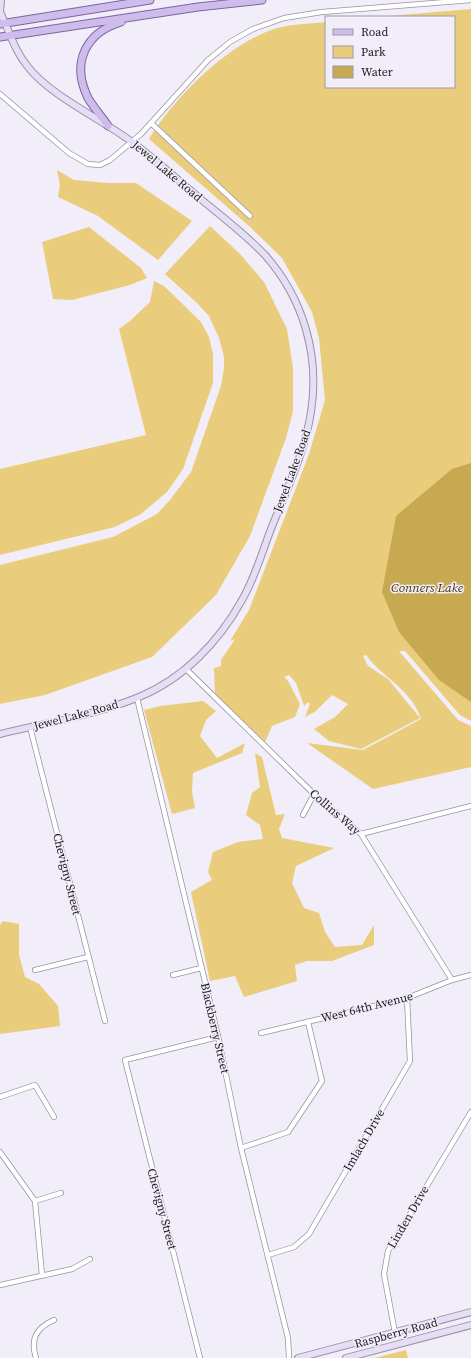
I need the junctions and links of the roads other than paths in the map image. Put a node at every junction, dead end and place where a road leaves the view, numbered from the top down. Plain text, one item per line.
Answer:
1 (2, 0) edge
2 (150, 0) edge
3 (262, 0) edge
4 (471, 0) edge
5 (0, 12) edge
6 (159, 12) junction
7 (3, 23) edge
8 (9, 36) junction
9 (0, 37) edge
10 (0, 94) edge
11 (151, 123) junction
12 (108, 126) junction
13 (132, 142) junction
14 (250, 216) dead end
15 (186, 669) junction
16 (137, 698) junction
17 (30, 727) junction
18 (0, 734) edge
19 (314, 794) junction
20 (471, 806) edge
21 (303, 815) dead end
22 (361, 834) junction
23 (88, 957) junction
24 (201, 968) junction
25 (35, 970) dead end
26 (173, 975) dead end
27 (471, 975) edge
28 (452, 980) junction
29 (407, 998) junction
30 (105, 1021) dead end
31 (308, 1022) junction
32 (261, 1033) dead end
33 (218, 1037) junction
34 (0, 1097) edge
35 (471, 1112) edge
36 (54, 1117) dead end
37 (241, 1148) junction
38 (0, 1152) edge
39 (61, 1193) dead end
40 (35, 1201) junction
41 (268, 1255) junction
42 (90, 1259) dead end
43 (42, 1274) junction
44 (0, 1285) edge
45 (471, 1312) edge
46 (54, 1320) dead end
47 (471, 1325) edge
48 (395, 1333) junction
49 (36, 1358) edge
50 (200, 1358) edge
51 (289, 1358) edge
52 (298, 1358) edge
53 (346, 1358) edge

1 - 5 main road
2 - 7 main road
3 - 6 main road
4 - 11 street
5 - 7 main road, Jewel Lake Road
6 - 8 main road
6 - 12 main road
7 - 8 main road, Jewel Lake Road
8 - 9 main road
8 - 12 main road, Jewel Lake Road
10 - 13 street
11 - 13 street
11 - 14 street
12 - 13 main road, Jewel Lake Road
13 - 15 main road, Jewel Lake Road
15 - 16 main road, Jewel Lake Road
15 - 19 street, Collins Way
16 - 17 main road, Jewel Lake Road
16 - 24 street, Blackberry Street
17 - 18 main road, Jewel Lake Road
17 - 23 street, Chevigny Street
19 - 21 street
19 - 22 street, Collins Way
20 - 22 street
22 - 28 street, Collins Way
23 - 25 street
23 - 30 street, Chevigny Street
24 - 26 street
24 - 33 street, Blackberry Street
27 - 28 street, West 64th Avenue
28 - 29 street, West 64th Avenue
29 - 31 street, West 64th Avenue
29 - 41 street, Imlach Drive
31 - 32 street, West 64th Avenue
31 - 37 street
33 - 37 street, Blackberry Street
33 - 50 street, Chevigny Street
34 - 36 street
35 - 48 street, Linden Drive
37 - 41 street, Blackberry Street
38 - 40 street
39 - 40 street
40 - 43 street
41 - 51 street, Blackberry Street
42 - 43 street
43 - 44 street
45 - 48 main road, Raspberry Road
46 - 49 street
47 - 53 main road, Raspberry Road
48 - 52 main road, Raspberry Road

